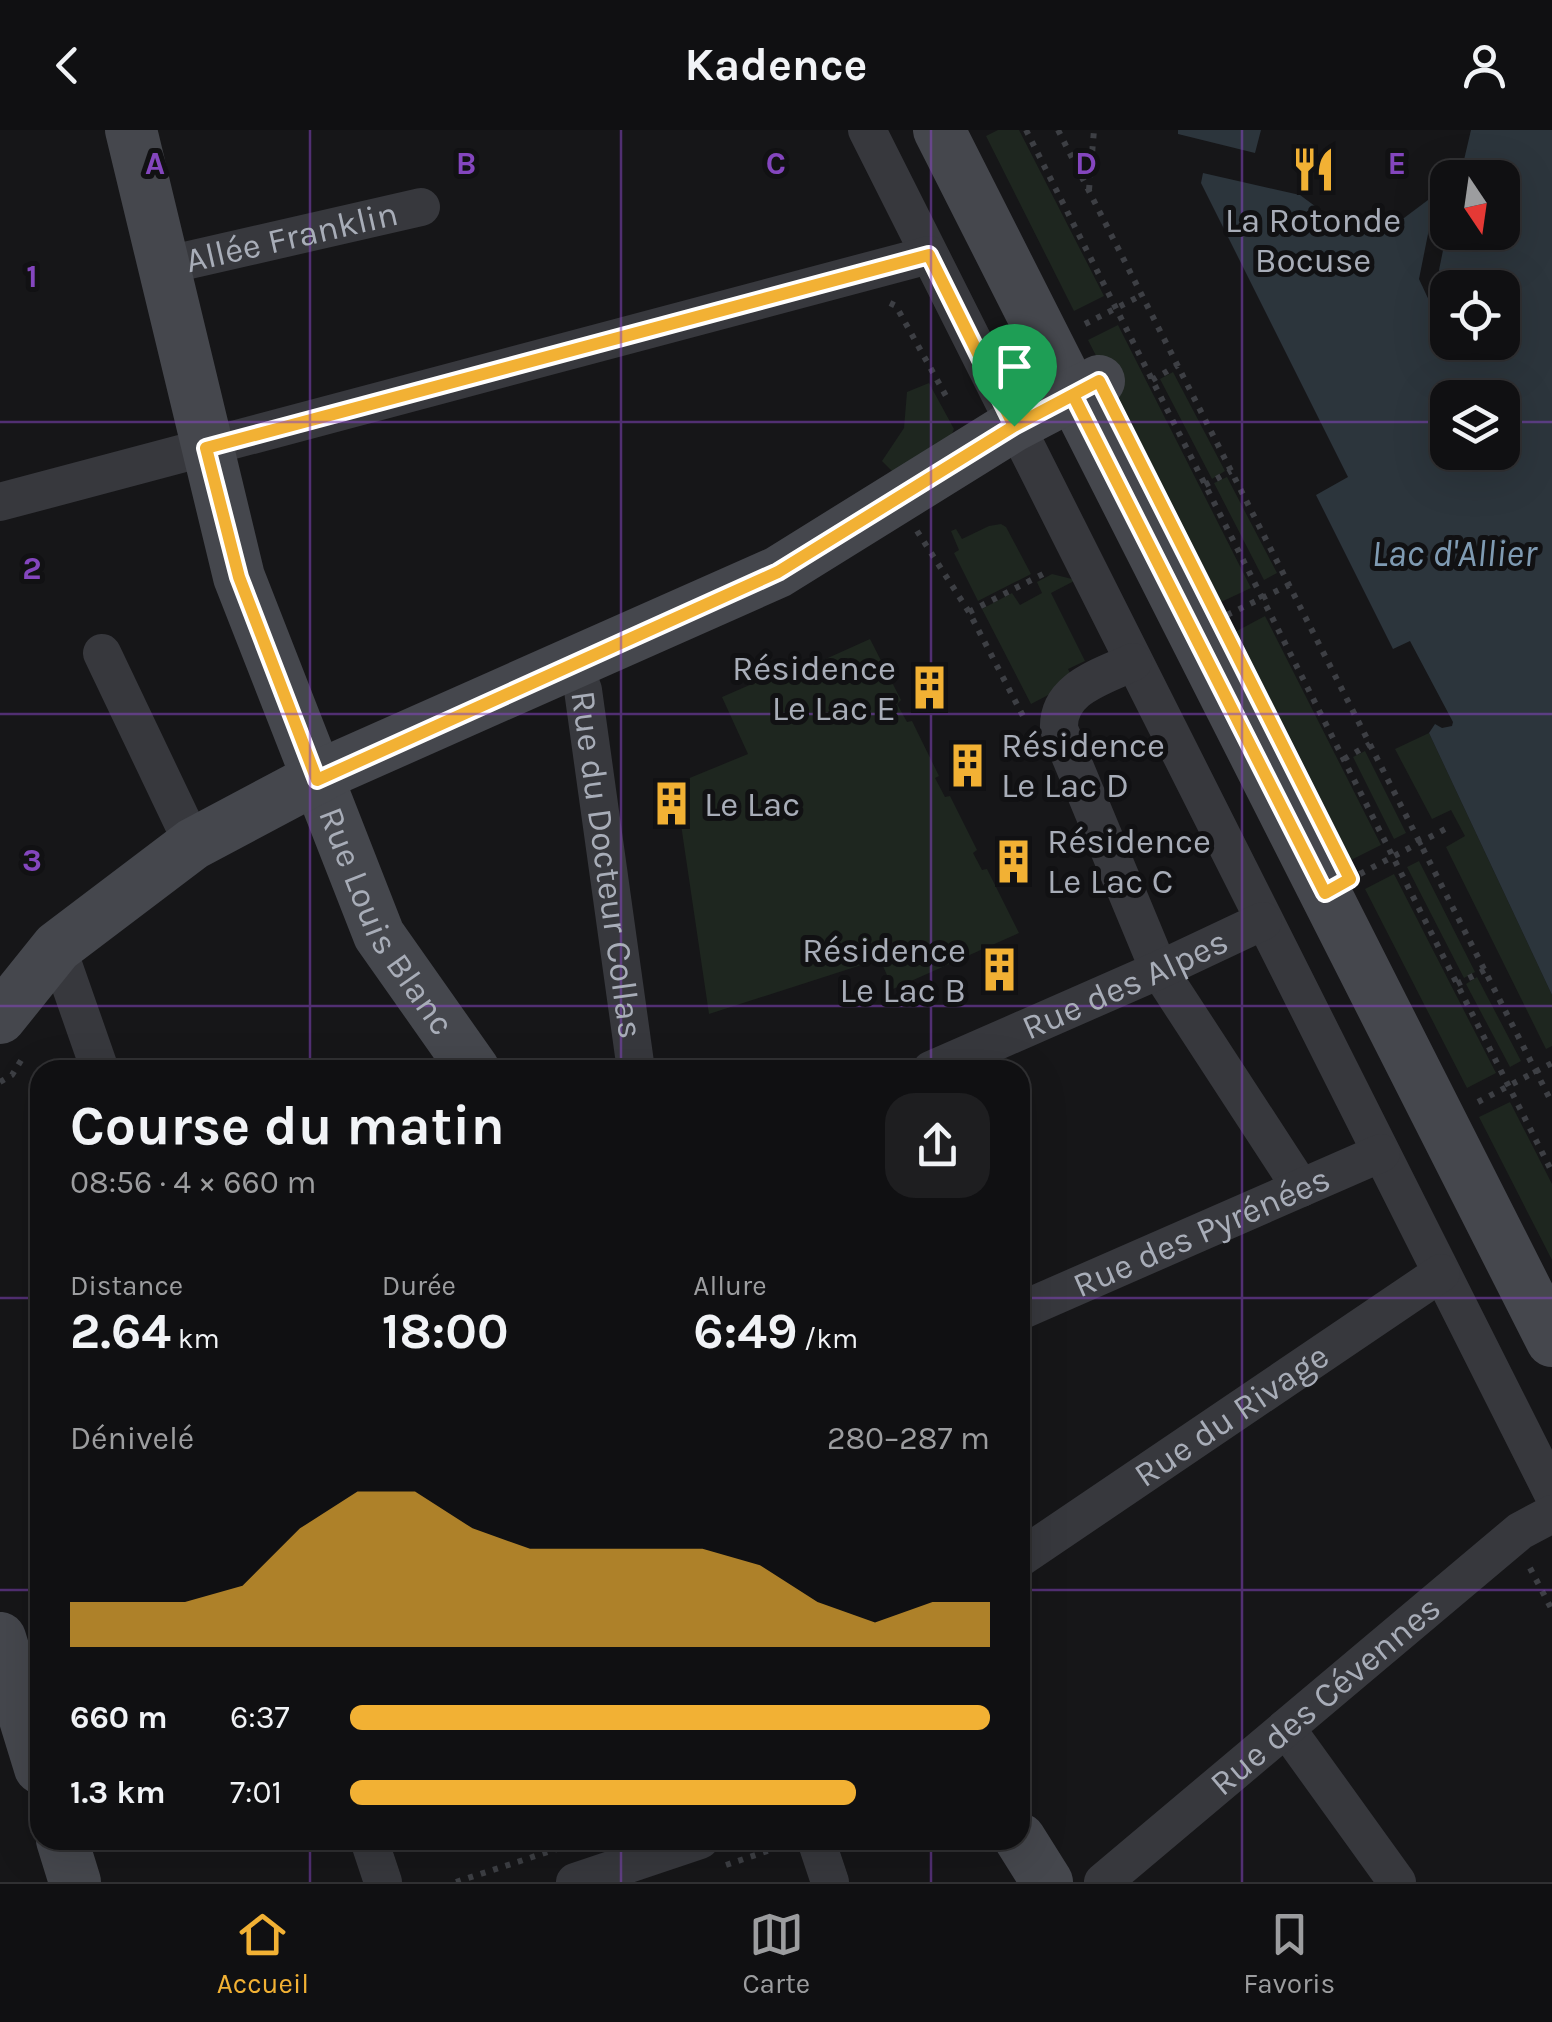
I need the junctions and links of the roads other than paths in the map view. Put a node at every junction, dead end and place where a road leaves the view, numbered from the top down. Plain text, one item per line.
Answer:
1 (131, 130) edge
2 (867, 130) edge
3 (939, 130) edge
4 (972, 130) edge
5 (421, 208) dead end
6 (929, 255) junction
7 (163, 266) junction
8 (1086, 388) junction
9 (1014, 426) junction
10 (206, 448) junction
11 (0, 502) edge
12 (102, 652) dead end
13 (573, 662) junction
14 (1133, 662) junction
15 (317, 780) junction
16 (193, 844) junction
17 (1263, 920) junction
18 (57, 948) junction
19 (1159, 970) junction
20 (0, 1018) edge
21 (96, 1060) edge
22 (467, 1060) edge
23 (635, 1060) edge
24 (955, 1060) edge
25 (1380, 1153) junction
26 (1300, 1188) junction
27 (1441, 1273) junction
28 (1552, 1279) edge
29 (1030, 1307) edge
30 (1552, 1341) edge
31 (1552, 1492) edge
32 (1552, 1514) edge
33 (1030, 1551) edge
34 (0, 1638) edge
35 (1286, 1728) junction
36 (30, 1736) edge
37 (65, 1850) edge
38 (372, 1850) edge
39 (819, 1850) edge
40 (1027, 1850) edge
41 (706, 1855) edge
42 (590, 1870) edge
43 (75, 1882) edge
44 (383, 1882) edge
45 (830, 1882) edge
46 (1047, 1882) edge
47 (1103, 1882) edge
48 (1397, 1882) edge

1 - 7 main road, Rue Louis Blanc
2 - 6 street
3 - 8 main road
4 - 8 main road
5 - 7 street, Allée Franklin
6 - 9 street
6 - 10 street
7 - 10 main road, Rue Louis Blanc
8 - 9 main road
8 - 28 main road
8 - 30 main road
9 - 13 main road
9 - 14 street
10 - 11 street
10 - 15 main road, Rue Louis Blanc
12 - 16 street
13 - 15 main road
13 - 23 street, Rue du Docteur Collas
14 - 17 street
14 - 19 street
15 - 16 main road
15 - 22 main road, Rue Louis Blanc
16 - 18 main road
17 - 19 street, Rue des Alpes
17 - 25 street
18 - 20 main road
18 - 21 street
19 - 24 street, Rue des Alpes
19 - 26 street
25 - 26 street, Rue des Pyrénées
25 - 27 street
26 - 29 street, Rue des Pyrénées
27 - 31 street
27 - 33 street, Rue du Rivage
32 - 35 street, Rue des Cévennes
34 - 36 main road
35 - 47 street, Rue des Cévennes
35 - 48 street
37 - 43 main road
38 - 44 street
39 - 45 street
40 - 46 main road
41 - 42 street

